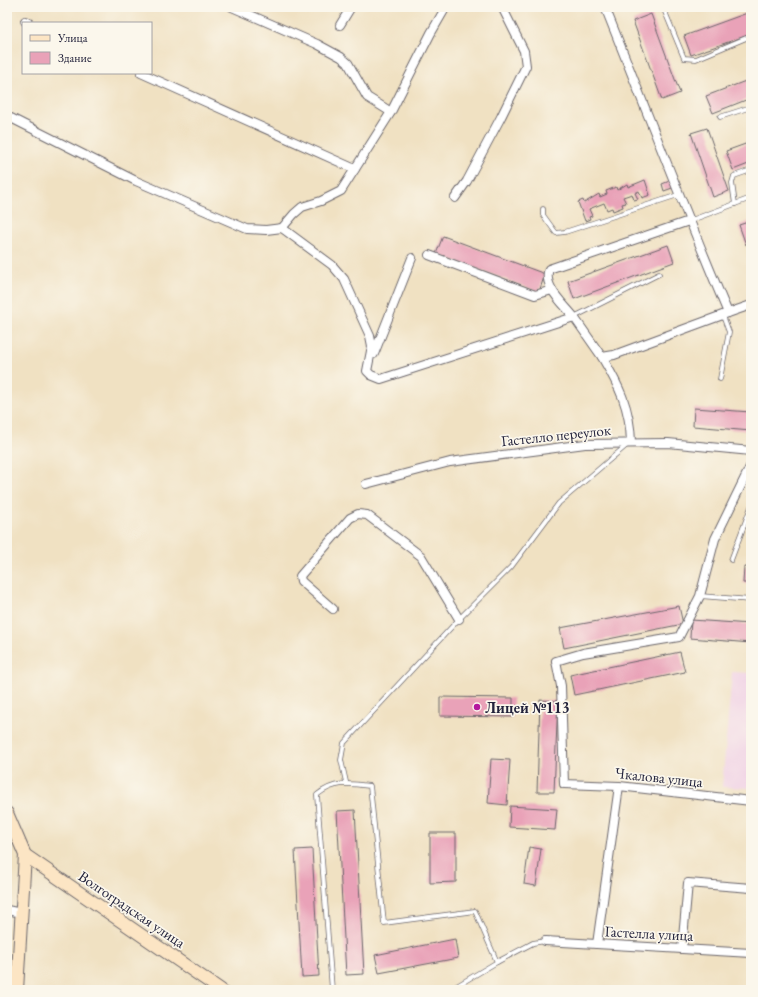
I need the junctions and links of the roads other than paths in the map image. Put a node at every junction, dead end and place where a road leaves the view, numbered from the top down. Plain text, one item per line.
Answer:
1 (232, 7) edge
2 (351, 7) edge
3 (446, 7) edge
4 (502, 7) edge
5 (605, 7) edge
6 (663, 7) edge
7 (340, 25) dead end
8 (751, 36) edge
9 (143, 74) edge
10 (751, 107) edge
11 (391, 112) junction
12 (7, 116) edge
13 (720, 117) dead end
14 (355, 169) junction
15 (751, 170) edge
16 (678, 195) junction
17 (455, 198) dead end
18 (751, 198) edge
19 (735, 204) junction
20 (543, 209) dead end
21 (689, 221) junction
22 (282, 228) junction
23 (429, 255) dead end
24 (412, 258) dead end
25 (659, 274) dead end
26 (552, 290) junction
27 (751, 304) edge
28 (725, 315) junction
29 (574, 317) junction
30 (602, 357) junction
31 (367, 371) junction
32 (720, 379) dead end
33 (631, 442) junction
34 (751, 451) edge
35 (751, 465) edge
36 (366, 484) dead end
37 (751, 507) edge
38 (731, 560) dead end
39 (700, 596) junction
40 (751, 600) edge
41 (333, 609) dead end
42 (459, 619) junction
43 (346, 782) junction
44 (619, 786) junction
45 (751, 800) edge
46 (7, 813) edge
47 (25, 855) junction
48 (751, 888) edge
49 (7, 910) edge
50 (21, 913) junction
51 (545, 941) joint
52 (597, 944) junction
53 (682, 949) junction
54 (751, 953) edge
55 (497, 962) junction
56 (17, 990) edge
57 (221, 990) edge
58 (332, 990) edge
59 (450, 990) edge

1 - 11 street
2 - 7 street
3 - 11 street
4 - 17 street
5 - 16 street
6 - 8 lane
9 - 14 street
10 - 13 lane
11 - 14 street
12 - 22 street
14 - 22 street
15 - 19 lane
16 - 20 lane
16 - 21 street
18 - 19 lane
19 - 21 lane
21 - 26 street
21 - 28 street
22 - 31 street
23 - 26 street
24 - 31 street
25 - 29 lane
26 - 29 street
27 - 28 street
28 - 30 street
28 - 32 lane
29 - 30 street
29 - 31 street
30 - 33 street
33 - 34 street, Гастелло переулок
33 - 36 street, Гастелло переулок
33 - 42 lane
35 - 39 street
37 - 38 lane
39 - 40 lane
39 - 44 street, Чкалова улица
41 - 42 street
42 - 43 lane
43 - 55 lane
43 - 58 lane
44 - 45 street, Чкалова улица
44 - 52 street
46 - 47 street
47 - 50 street
47 - 57 street, Волгоградская улица
48 - 53 street
49 - 50 street
50 - 56 street
51 - 52 street, Гастелла улица
51 - 55 lane
52 - 53 street, Гастелла улица
53 - 54 street, Гастелла улица
55 - 59 lane

